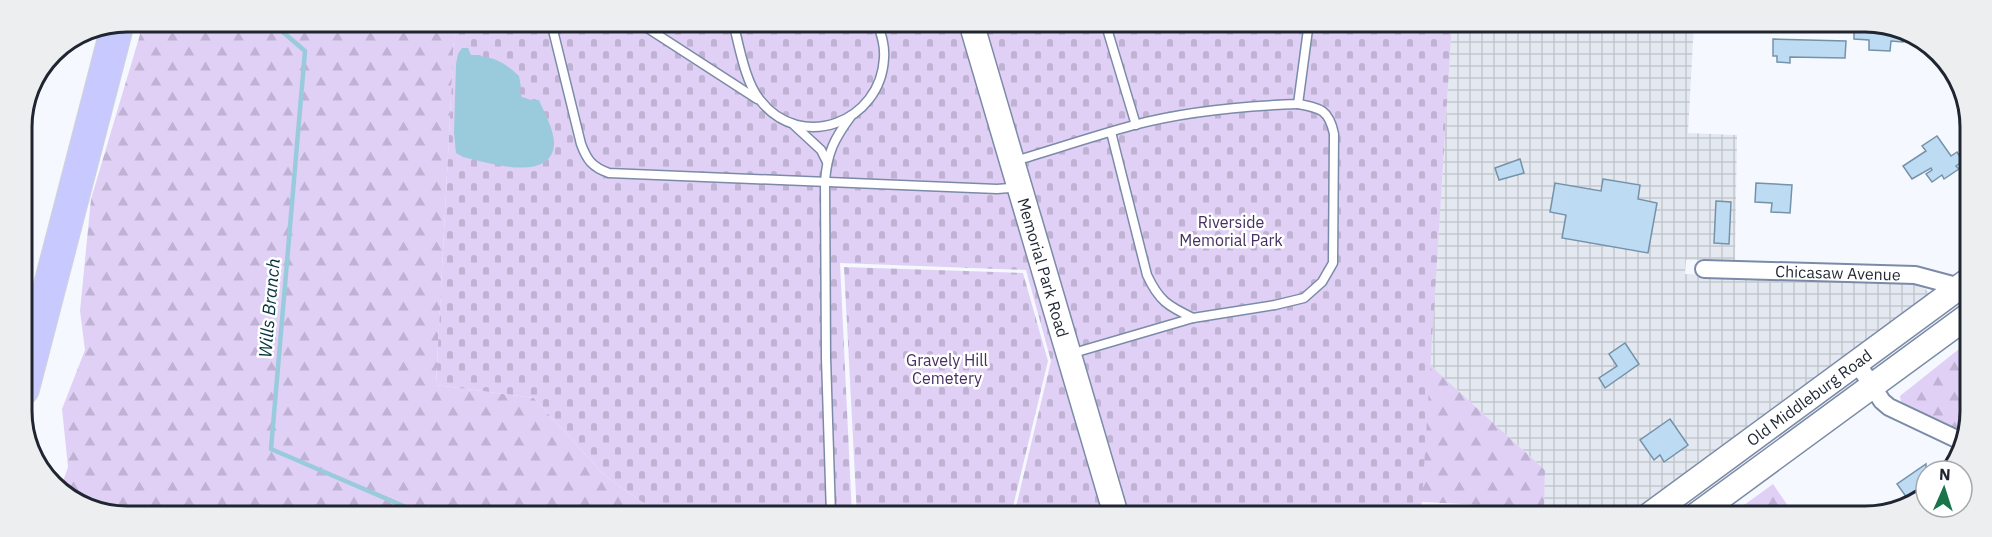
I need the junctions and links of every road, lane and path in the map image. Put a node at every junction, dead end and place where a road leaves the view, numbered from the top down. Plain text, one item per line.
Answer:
1 (116, 32) edge
2 (554, 32) edge
3 (654, 32) edge
4 (736, 32) edge
5 (880, 32) edge
6 (974, 32) edge
7 (1108, 32) edge
8 (1308, 32) edge
9 (760, 100) junction
10 (1298, 104) junction
11 (850, 116) junction
12 (793, 124) junction
13 (1136, 125) junction
14 (1112, 132) junction
15 (827, 162) junction
16 (1016, 173) junction
17 (825, 182) junction
18 (1704, 268) dead end
19 (1960, 285) edge
20 (1960, 290) edge
21 (1193, 318) junction
22 (1960, 322) edge
23 (32, 354) edge
24 (1069, 354) junction
25 (1857, 363) junction
26 (1872, 387) junction
27 (1956, 439) edge
28 (1113, 505) edge
29 (1663, 505) edge
30 (1710, 505) edge
31 (831, 506) edge

1 - 23 highway
2 - 17 lane
3 - 9 lane
4 - 9 lane
5 - 11 lane
6 - 16 main road, Memorial Park Road
7 - 13 lane
8 - 10 lane
9 - 12 lane
10 - 13 lane
10 - 21 lane
11 - 12 lane
11 - 15 lane
12 - 15 lane
13 - 14 lane
14 - 16 lane
14 - 21 lane
15 - 17 lane
16 - 17 lane
16 - 24 main road, Memorial Park Road
17 - 31 lane
18 - 19 street, Chicasaw Avenue
20 - 25 main road, Old Middleburg Road
21 - 24 lane
22 - 26 main road, Old Middleburg Road
24 - 28 main road, Memorial Park Road
25 - 26 street
25 - 29 main road, Old Middleburg Road
26 - 27 street
26 - 30 main road, Old Middleburg Road

